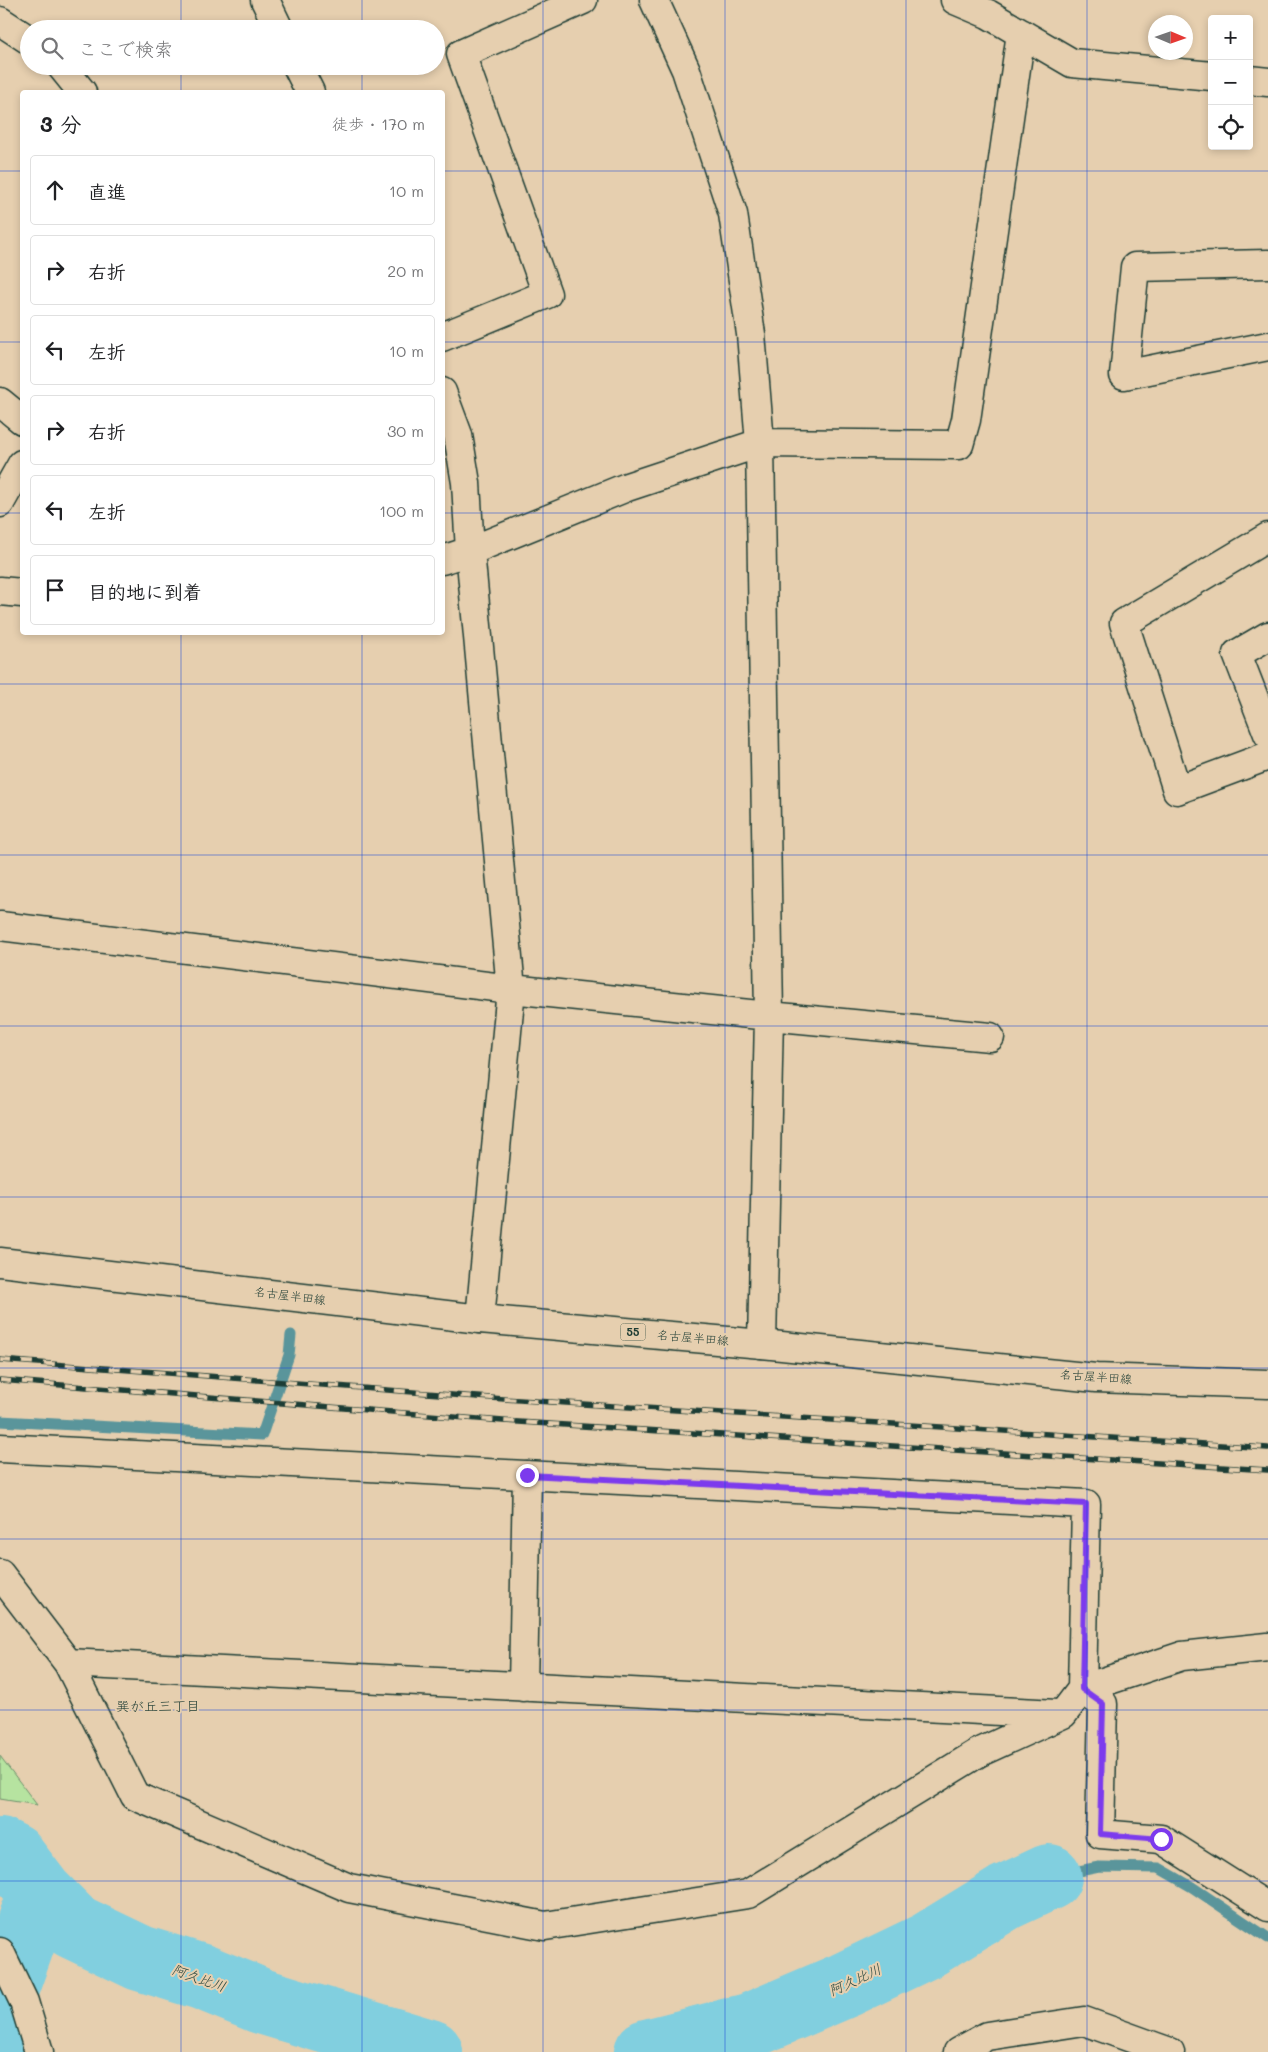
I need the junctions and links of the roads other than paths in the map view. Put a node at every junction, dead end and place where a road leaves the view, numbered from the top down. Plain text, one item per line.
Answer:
1 (265, 0) edge
2 (583, 0) edge
3 (654, 0) edge
4 (955, 0) edge
5 (275, 20) edge
6 (0, 21) edge
7 (1021, 33) junction
8 (20, 34) edge
9 (68, 75) edge
10 (302, 75) edge
11 (1208, 76) edge
12 (1253, 80) edge
13 (1268, 82) edge
14 (80, 90) edge
15 (309, 90) edge
16 (1268, 264) edge
17 (445, 336) edge
18 (1268, 346) edge
19 (445, 400) edge
20 (0, 402) edge
21 (20, 418) edge
22 (760, 443) junction
23 (20, 468) edge
24 (0, 503) edge
25 (1268, 537) edge
26 (470, 550) junction
27 (445, 559) edge
28 (0, 591) edge
29 (20, 593) edge
30 (1268, 636) edge
31 (1268, 734) edge
32 (1268, 756) edge
33 (0, 926) edge
34 (511, 989) junction
35 (769, 1016) junction
36 (990, 1037) dead end
37 (0, 1262) edge
38 (480, 1319) junction
39 (762, 1344) junction
40 (1268, 1384) edge
41 (0, 1448) edge
42 (527, 1475) junction
43 (0, 1574) edge
44 (1268, 1647) edge
45 (68, 1663) junction
46 (523, 1686) junction
47 (1082, 1689) junction
48 (1062, 1714) junction
49 (1268, 1908) edge
50 (0, 1952) edge
51 (38, 2052) edge
52 (958, 2052) edge
53 (1170, 2052) edge

1 - 5 street
2 - 17 street
3 - 22 street
4 - 7 street
6 - 8 street
7 - 11 street
7 - 22 street
9 - 14 street
10 - 15 street
12 - 13 street
16 - 18 street
19 - 26 street
20 - 21 street
22 - 26 street
22 - 35 street
23 - 24 street
25 - 32 street
26 - 27 street
26 - 34 street
28 - 29 street
30 - 31 street
33 - 34 street
34 - 35 street
34 - 38 street
35 - 36 street
35 - 39 street
37 - 38 street, 名古屋半田線 / 55
38 - 39 street, 名古屋半田線 / 55
39 - 40 street, 名古屋半田線 / 55
41 - 42 street
42 - 46 street
42 - 47 street
43 - 45 street
44 - 47 street
45 - 46 street
45 - 48 street
46 - 48 street
47 - 48 street
47 - 49 street
50 - 51 street
52 - 53 street

